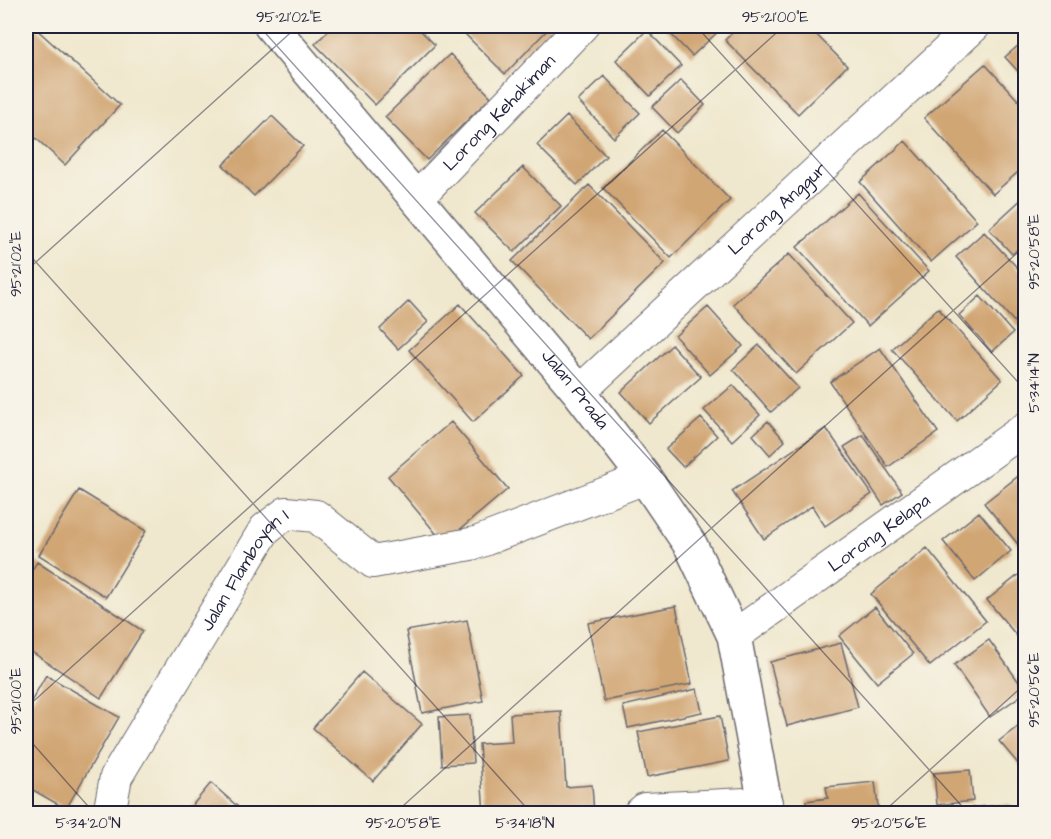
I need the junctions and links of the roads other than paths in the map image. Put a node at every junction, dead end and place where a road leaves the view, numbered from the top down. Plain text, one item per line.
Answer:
1 (271, 26) edge
2 (582, 26) edge
3 (974, 26) edge
4 (416, 199) junction
5 (579, 392) junction
6 (1026, 428) edge
7 (645, 478) junction
8 (734, 636) junction
9 (766, 808) edge
10 (109, 813) edge
11 (639, 813) edge

1 - 4 street, Jalan Prada
2 - 4 street, Lorong Kehakiman
3 - 5 street, Lorong Anggur
4 - 5 street, Jalan Prada
5 - 7 street, Jalan Prada
6 - 8 street, Lorong Kelapa
7 - 8 street, Jalan Prada
7 - 10 street, Jalan Flamboyan I
8 - 9 street, Jalan Prada
9 - 11 street

